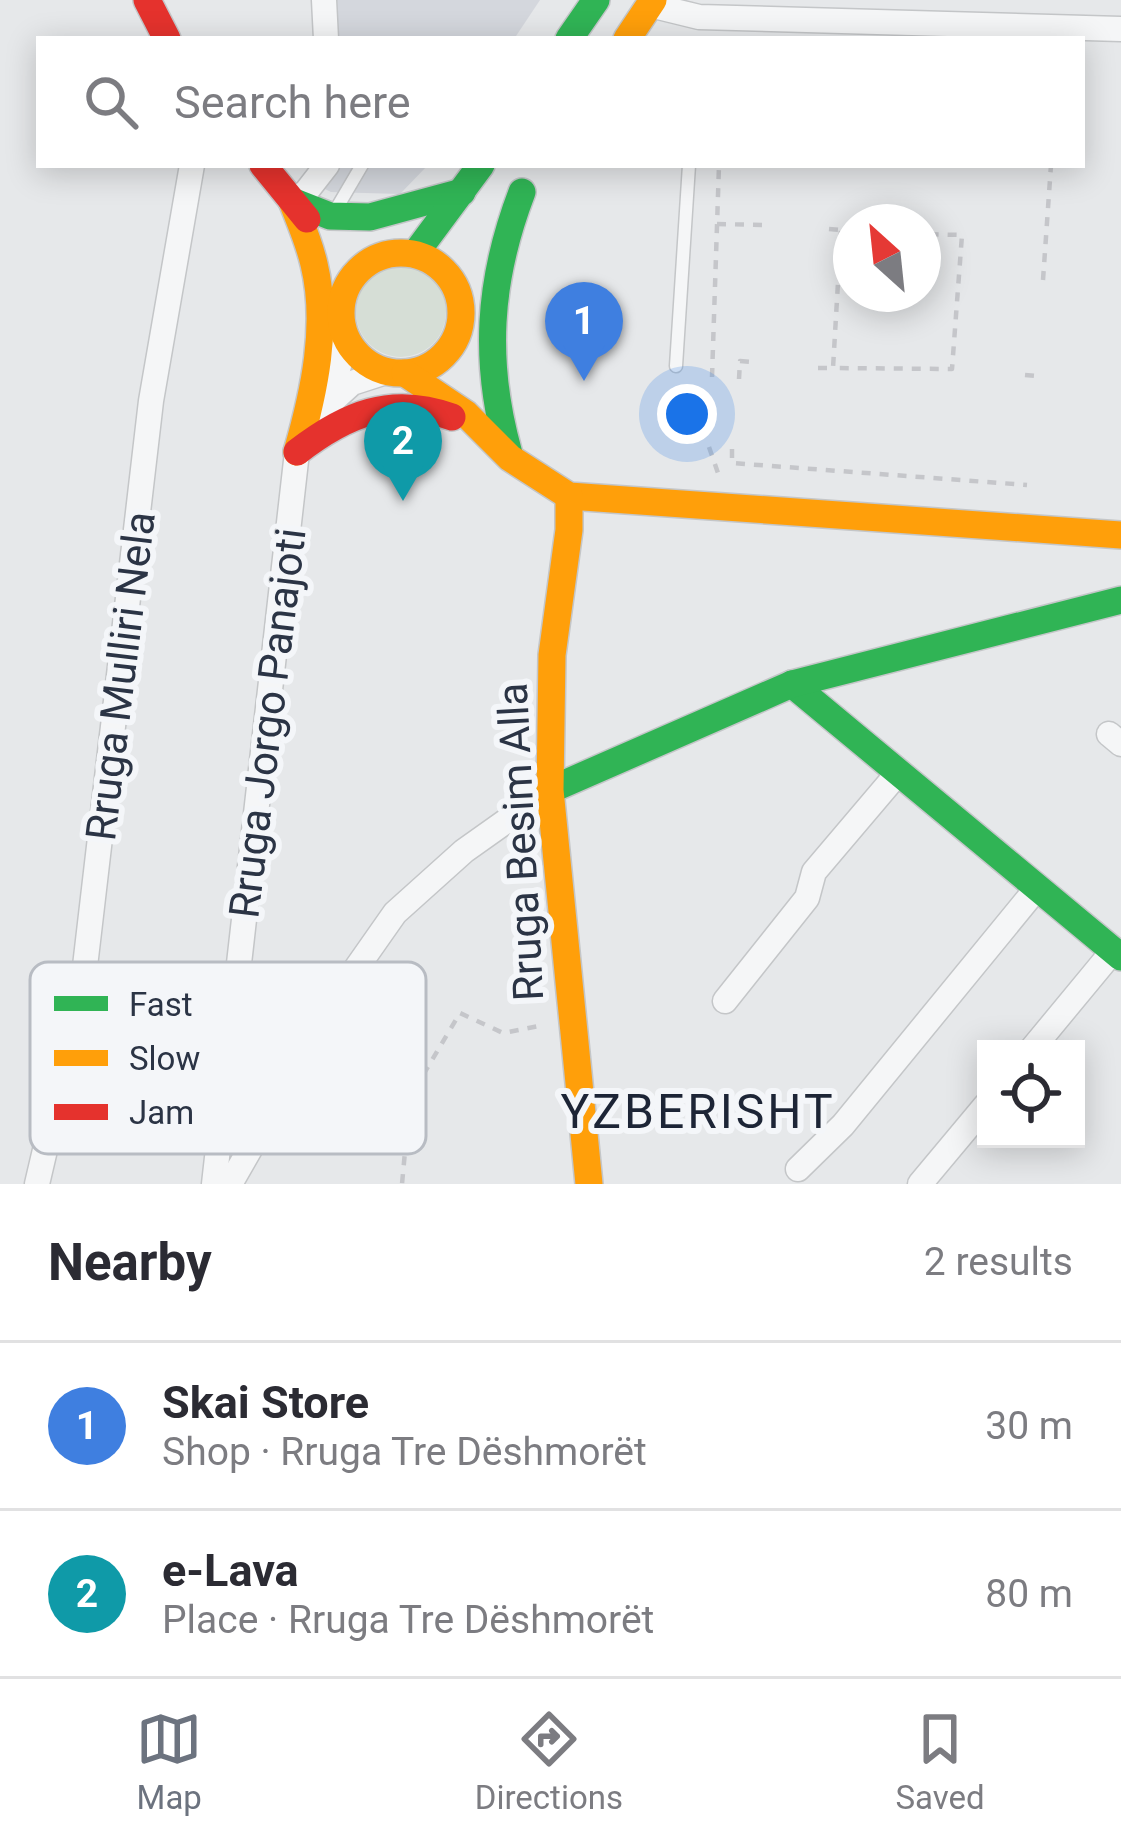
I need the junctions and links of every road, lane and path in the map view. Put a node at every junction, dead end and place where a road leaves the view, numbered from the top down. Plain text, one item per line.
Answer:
1 (147, 0) edge
2 (324, 0) edge
3 (596, 0) edge
4 (652, 3) edge
5 (698, 28) edge
6 (1121, 29) edge
7 (165, 36) edge
8 (326, 36) edge
9 (571, 36) edge
10 (629, 36) edge
11 (191, 168) edge
12 (265, 168) edge
13 (325, 168) edge
14 (360, 168) edge
15 (479, 168) edge
16 (538, 168) edge
17 (689, 168) edge
18 (719, 168) edge
19 (1052, 168) edge
20 (462, 192) junction
21 (522, 193) junction
22 (292, 201) junction
23 (324, 224) junction
24 (717, 224) junction
25 (765, 225) dead end
26 (829, 229) dead end
27 (833, 230) edge
28 (941, 235) edge
29 (962, 236) junction
30 (975, 236) dead end
31 (1036, 241) dead end
32 (1046, 242) junction
33 (415, 254) junction
34 (378, 257) junction
35 (1043, 280) dead end
36 (456, 289) junction
37 (341, 298) junction
38 (837, 312) edge
39 (344, 336) junction
40 (444, 355) junction
41 (754, 362) dead end
42 (676, 366) dead end
43 (818, 368) dead end
44 (833, 368) junction
45 (952, 369) junction
46 (964, 370) dead end
47 (395, 373) junction
48 (1025, 375) dead end
49 (712, 376) dead end
50 (1036, 376) dead end
51 (739, 379) dead end
52 (322, 411) junction
53 (474, 422) junction
54 (709, 448) dead end
55 (732, 449) dead end
56 (297, 452) junction
57 (510, 458) junction
58 (739, 463) junction
59 (867, 473) junction
60 (721, 479) dead end
61 (738, 480) dead end
62 (1027, 485) dead end
63 (866, 491) dead end
64 (569, 496) junction
65 (1121, 535) edge
66 (1121, 600) edge
67 (792, 684) junction
68 (898, 773) junction
69 (550, 790) junction
70 (1037, 888) junction
71 (1117, 954) edge
72 (86, 962) edge
73 (239, 962) edge
74 (361, 962) edge
75 (725, 1001) dead end
76 (573, 1020) junction
77 (1040, 1040) edge
78 (426, 1070) edge
79 (977, 1116) edge
80 (44, 1154) edge
81 (217, 1154) edge
82 (247, 1154) edge
83 (405, 1154) edge
84 (798, 1169) dead end
85 (37, 1184) edge
86 (214, 1184) edge
87 (230, 1184) edge
88 (402, 1184) edge
89 (589, 1184) edge
90 (920, 1184) edge

1 - 7 main road
2 - 8 street
3 - 9 main road
4 - 5 street
4 - 10 main road
5 - 6 street
11 - 72 street, Rruga Mulliri Nela
12 - 22 main road
13 - 22 street
14 - 23 lane
15 - 20 main road
16 - 21 main road
17 - 42 lane
18 - 24 path
19 - 32 path
20 - 23 main road
20 - 33 main road
21 - 36 main road
21 - 57 main road
22 - 23 main road
22 - 56 main road
23 - 34 main road
23 - 37 main road
24 - 25 path
24 - 49 path
26 - 27 path
28 - 29 path
29 - 30 path
29 - 45 path
31 - 32 path
32 - 35 path
33 - 34 main road
33 - 36 main road
34 - 37 main road
36 - 40 main road
37 - 39 main road
38 - 44 path
39 - 47 main road
39 - 52 street, Rruga Jorgo Panajoti
40 - 47 main road
40 - 53 main road
41 - 51 path
43 - 44 path
44 - 45 path
45 - 46 path
47 - 52 street, Rruga Jorgo Panajoti
47 - 53 main road
48 - 50 path
52 - 56 street, Rruga Jorgo Panajoti
53 - 56 main road
53 - 57 main road
54 - 60 path
55 - 58 path
56 - 73 street, Rruga Jorgo Panajoti
57 - 64 main road
58 - 59 path
58 - 61 path
59 - 62 path
59 - 63 path
64 - 65 main road
64 - 69 main road, Rruga Besim Alla
66 - 67 main road
67 - 68 main road
67 - 69 main road
68 - 70 main road
68 - 75 street
69 - 74 street
69 - 76 main road, Rruga Besim Alla
70 - 71 main road
70 - 84 street
71 - 77 street
76 - 78 path
76 - 89 main road, Rruga Besim Alla
79 - 90 street
80 - 85 street, Rruga Mulliri Nela
81 - 86 street, Rruga Jorgo Panajoti
82 - 87 street
83 - 88 path

